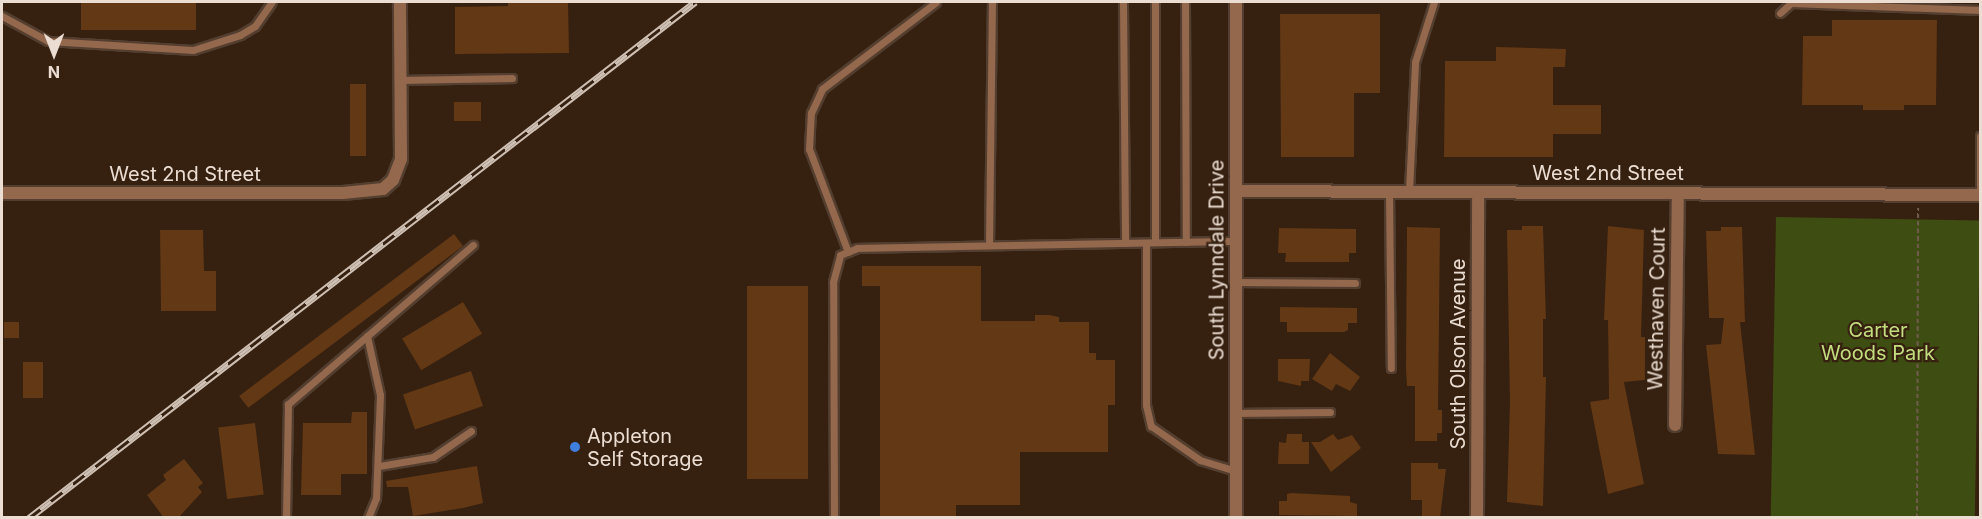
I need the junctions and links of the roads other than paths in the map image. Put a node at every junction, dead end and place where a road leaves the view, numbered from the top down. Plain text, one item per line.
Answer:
1 (272, 2) edge
2 (400, 2) edge
3 (936, 2) edge
4 (992, 2) edge
5 (1123, 2) edge
6 (1155, 2) edge
7 (1185, 2) edge
8 (1236, 2) edge
9 (1434, 2) edge
10 (1980, 10) edge
11 (1780, 13) dead end
12 (2, 16) edge
13 (512, 78) dead end
14 (401, 80) junction
15 (1980, 136) edge
16 (1236, 191) junction
17 (1389, 191) junction
18 (1409, 191) junction
19 (1478, 192) junction
20 (2, 193) edge
21 (1678, 193) junction
22 (1980, 193) edge
23 (1236, 241) junction
24 (1155, 242) junction
25 (1186, 242) junction
26 (1125, 243) junction
27 (1146, 243) junction
28 (473, 245) dead end
29 (989, 245) junction
30 (848, 252) junction
31 (1236, 282) junction
32 (1355, 283) dead end
33 (367, 336) junction
34 (1390, 368) dead end
35 (1330, 412) dead end
36 (1236, 413) junction
37 (1675, 425) dead end
38 (471, 431) dead end
39 (379, 466) junction
40 (1236, 471) junction
41 (286, 518) edge
42 (368, 518) edge
43 (834, 518) edge
44 (1236, 518) edge
45 (1477, 518) edge

1 - 12 lane
2 - 14 street
3 - 30 lane
4 - 29 lane
5 - 26 lane
6 - 24 lane
7 - 25 lane
8 - 16 street, South Lynndale Drive
9 - 18 lane
10 - 11 lane
13 - 14 lane
14 - 20 street, West 2nd Street
15 - 22 lane
16 - 17 street, West 2nd Street
16 - 23 street, South Lynndale Drive
17 - 18 street, West 2nd Street
17 - 34 lane
18 - 19 street, West 2nd Street
19 - 21 street, West 2nd Street
19 - 45 street, South Olson Avenue
21 - 22 street, West 2nd Street
21 - 37 street, Westhaven Court
23 - 25 lane
23 - 31 street, South Lynndale Drive
24 - 25 lane
24 - 27 lane
26 - 27 lane
26 - 29 lane
27 - 40 lane
28 - 33 lane
29 - 30 lane
30 - 43 lane
31 - 32 lane
31 - 36 street, South Lynndale Drive
33 - 39 lane
33 - 41 lane
35 - 36 lane
36 - 40 street, South Lynndale Drive
38 - 39 lane
39 - 42 lane
40 - 44 street, South Lynndale Drive

